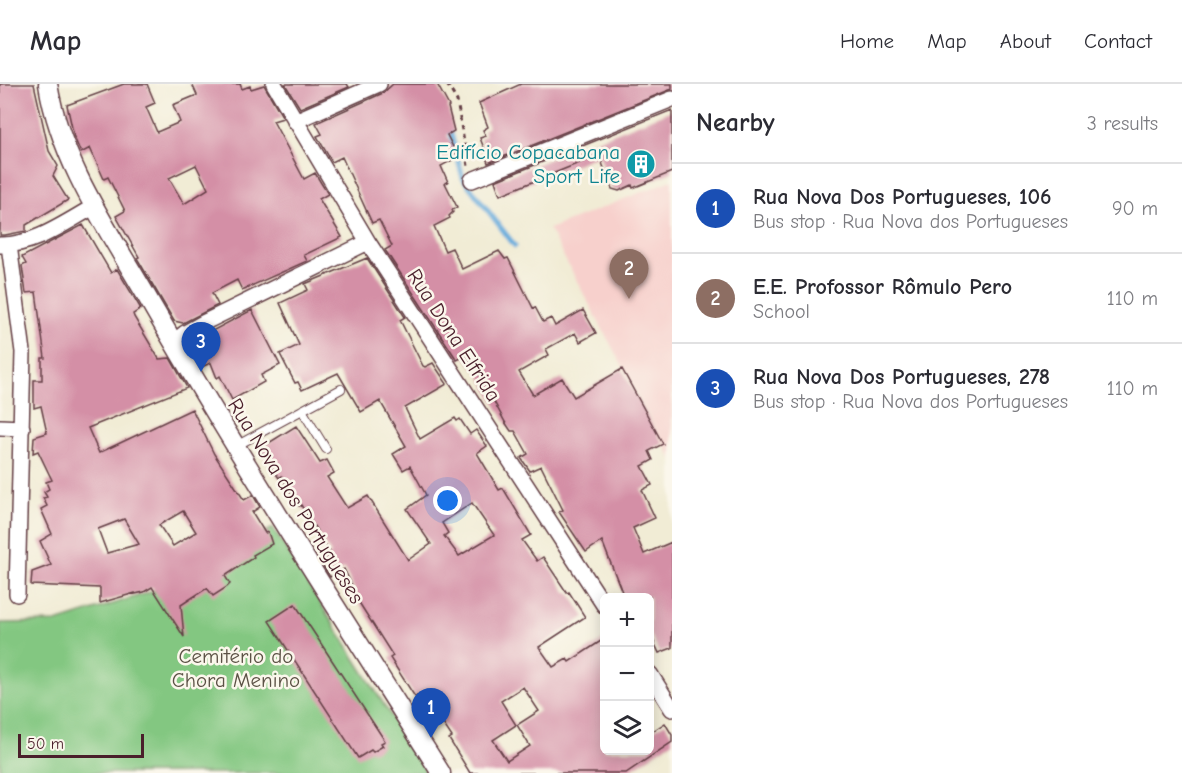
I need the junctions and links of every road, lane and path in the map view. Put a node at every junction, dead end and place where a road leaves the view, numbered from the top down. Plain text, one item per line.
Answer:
1 (48, 84) edge
2 (274, 84) edge
3 (379, 84) edge
4 (447, 84) edge
5 (672, 99) edge
6 (296, 121) junction
7 (472, 180) joint
8 (95, 206) junction
9 (368, 242) junction
10 (4, 245) edge
11 (174, 342) junction
12 (341, 389) dead end
13 (302, 410) junction
14 (0, 427) edge
15 (22, 428) junction
16 (235, 446) junction
17 (326, 449) dead end
18 (17, 594) dead end
19 (600, 599) edge
20 (654, 680) edge
21 (672, 709) edge
22 (441, 773) edge

1 - 8 street, Rua Nova dos Portugueses
2 - 6 street, Rua Dona Elfrida
3 - 6 street
4 - 7 path
5 - 7 street
6 - 9 street, Rua Dona Elfrida
8 - 10 street
8 - 11 street, Rua Nova dos Portugueses
9 - 11 street
9 - 19 street, Rua Dona Elfrida
10 - 15 street
11 - 16 street, Rua Nova dos Portugueses
12 - 13 lane
13 - 16 lane
13 - 17 lane
14 - 15 street
15 - 18 street
16 - 22 street, Rua Nova dos Portugueses
20 - 21 street

